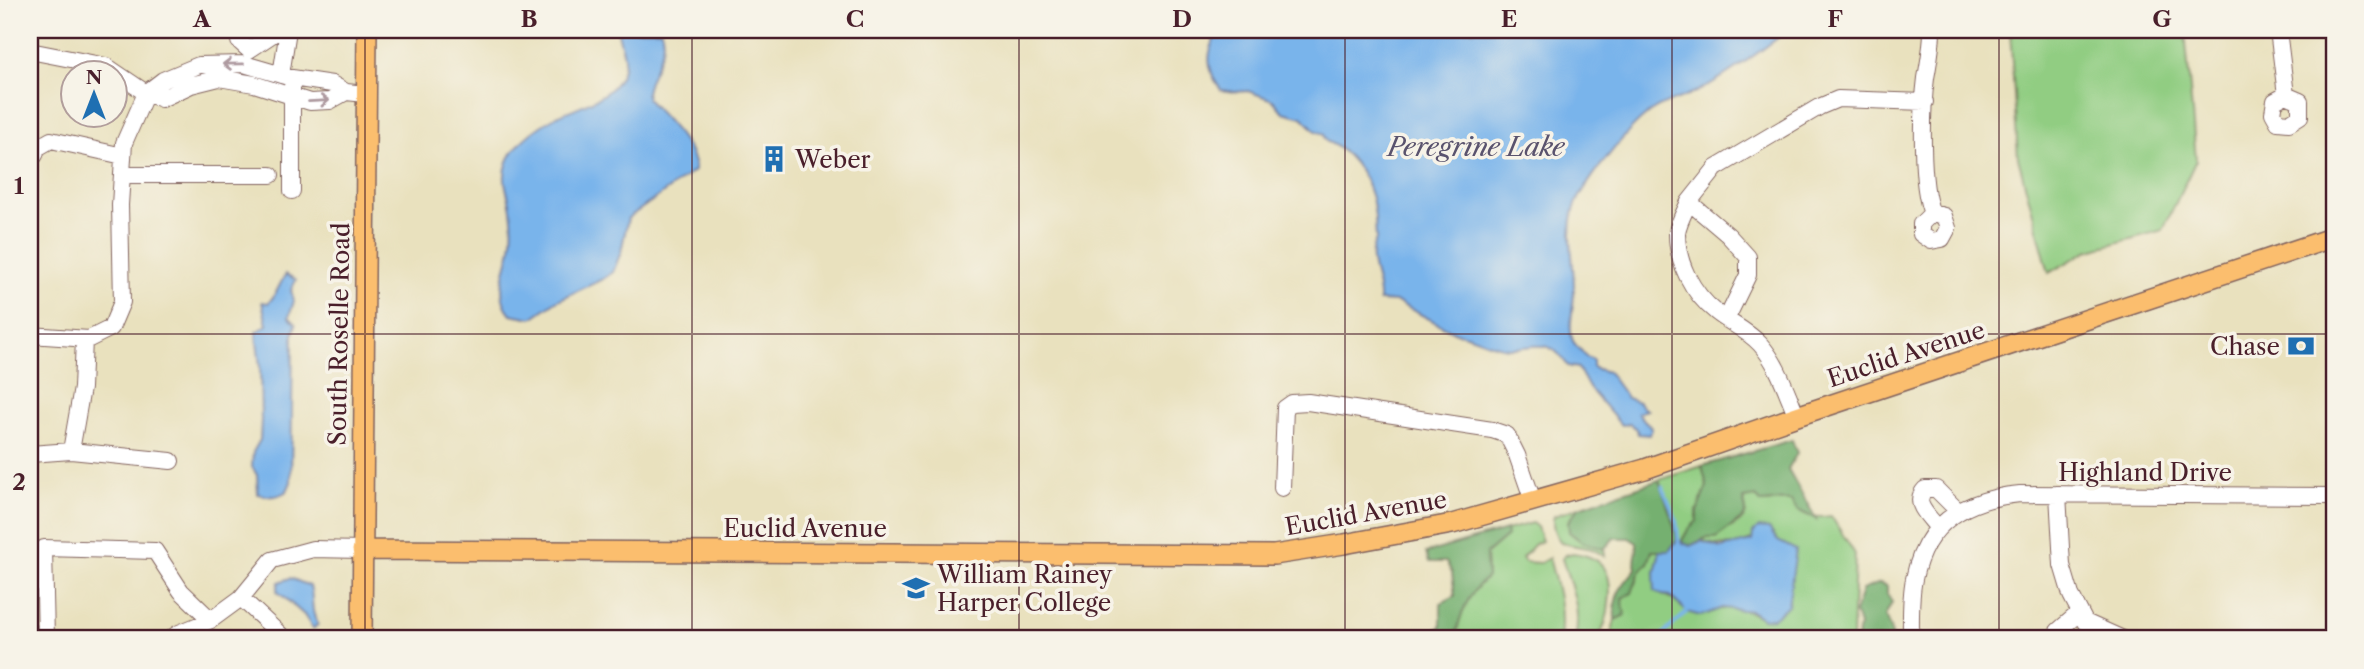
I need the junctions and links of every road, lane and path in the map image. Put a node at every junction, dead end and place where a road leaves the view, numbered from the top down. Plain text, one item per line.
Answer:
1 (288, 30) edge
2 (367, 30) edge
3 (1931, 30) edge
4 (2278, 30) edge
5 (30, 51) edge
6 (287, 76) junction
7 (345, 92) junction
8 (146, 93) junction
9 (366, 94) junction
10 (2286, 94) dead end
11 (292, 97) junction
12 (1925, 102) junction
13 (35, 155) dead end
14 (123, 156) junction
15 (271, 174) dead end
16 (122, 176) junction
17 (292, 191) dead end
18 (1689, 202) junction
19 (1932, 213) dead end
20 (2334, 237) edge
21 (1727, 318) junction
22 (30, 335) edge
23 (84, 339) junction
24 (1797, 416) junction
25 (71, 451) junction
26 (30, 454) edge
27 (171, 461) dead end
28 (1282, 488) dead end
29 (2058, 494) junction
30 (2334, 496) edge
31 (1533, 501) junction
32 (1958, 511) junction
33 (1937, 527) junction
34 (362, 550) junction
35 (241, 598) junction
36 (2080, 612) junction
37 (211, 620) junction
38 (2092, 634) edge
39 (46, 639) edge
40 (170, 639) edge
41 (285, 639) edge
42 (362, 639) edge
43 (1912, 639) edge
44 (2057, 639) edge
45 (2123, 639) edge

1 - 6 street
2 - 9 main road, South Roselle Road
3 - 12 street
4 - 10 street
5 - 8 street
6 - 7 street
6 -> 8 street
6 - 11 street
7 - 9 street
11 -> 7 street
8 - 11 street
8 - 14 street
9 - 34 main road, South Roselle Road
11 - 17 street
12 - 18 street
12 - 19 street
13 - 14 street
14 - 16 street
15 - 16 street
16 - 23 street
18 - 21 street
18 - 21 street
20 - 24 main road, Euclid Avenue
21 - 24 street
22 - 23 street
23 - 25 street
24 - 31 main road, Euclid Avenue
25 - 26 street
25 - 27 street
28 - 31 street
29 - 30 street, Highland Drive
29 - 32 street, Highland Drive
29 - 36 street
31 - 34 main road, Euclid Avenue
32 - 33 street, Highland Drive
32 - 33 street
33 - 43 street
34 - 35 street
34 - 42 main road, South Roselle Road
35 - 37 street
35 - 41 street
36 - 38 street
36 - 44 street
37 - 39 street
37 - 40 street
38 - 45 street

